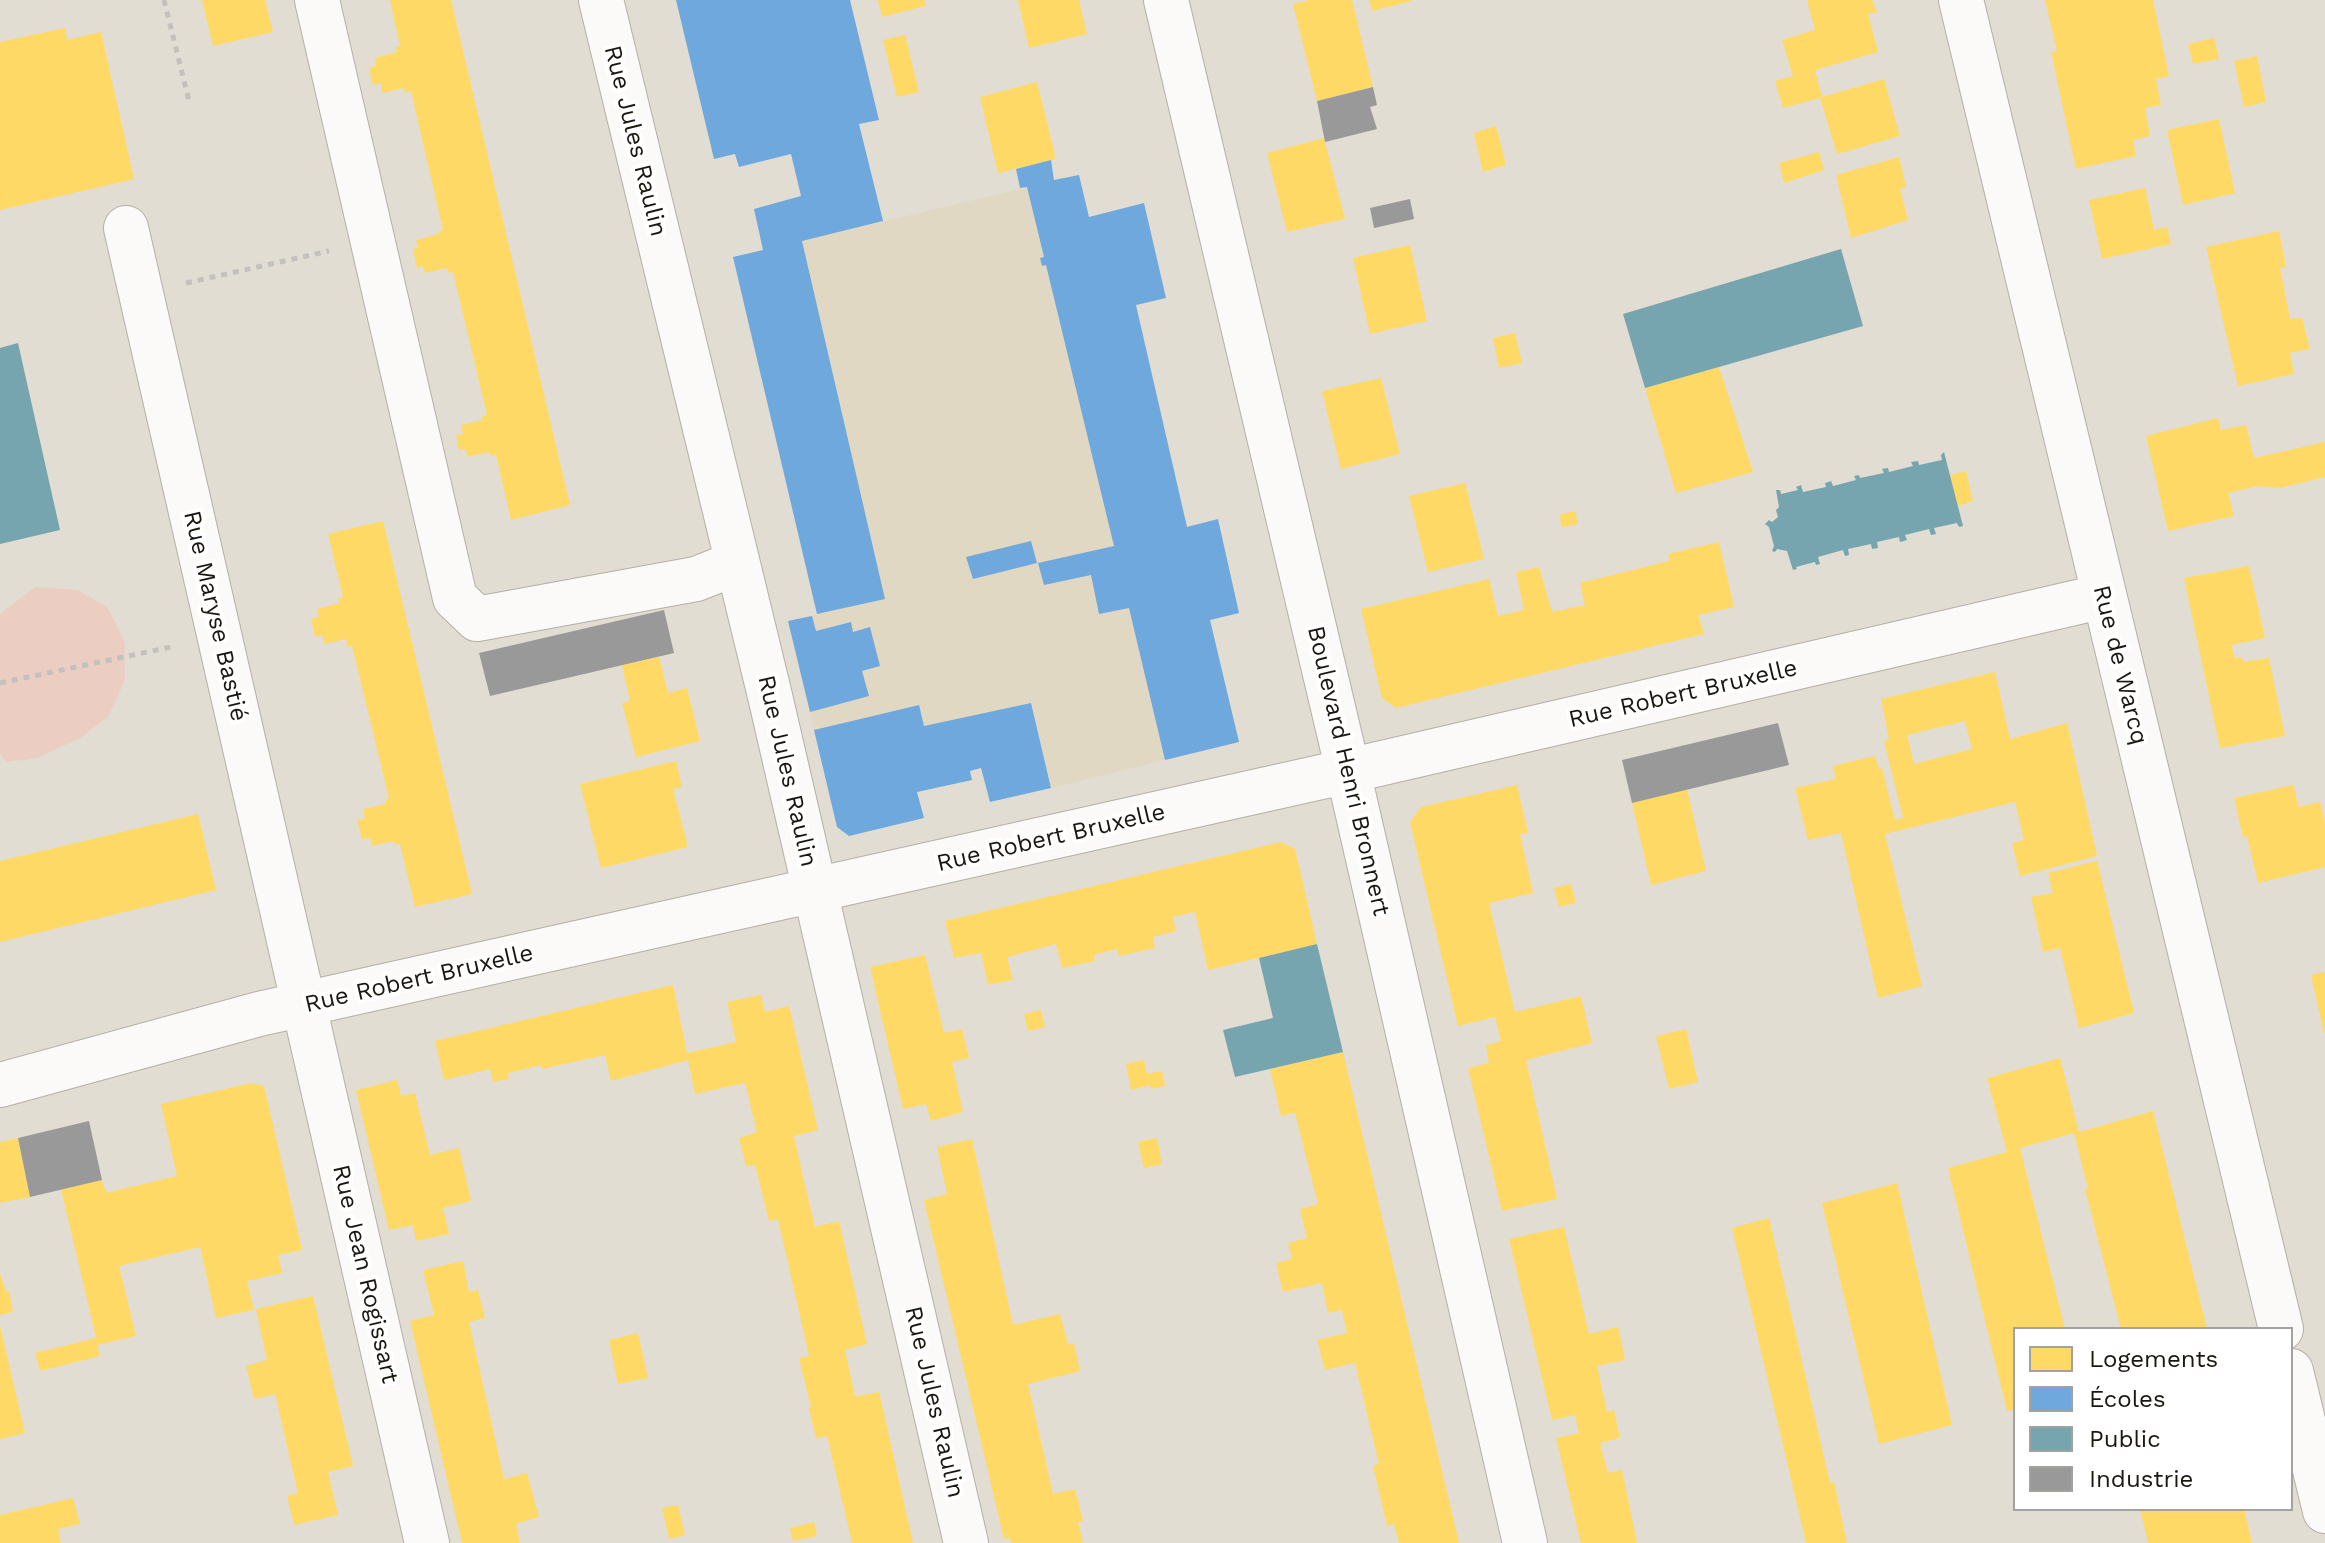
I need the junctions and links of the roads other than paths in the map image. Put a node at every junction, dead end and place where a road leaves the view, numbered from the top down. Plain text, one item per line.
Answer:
1 (317, 0) edge
2 (601, 0) edge
3 (1166, 0) edge
4 (1961, 0) edge
5 (126, 228) dead end
6 (737, 563) junction
7 (2104, 596) junction
8 (1348, 771) junction
9 (815, 890) junction
10 (304, 1005) junction
11 (0, 1085) edge
12 (2281, 1327) edge
13 (2293, 1379) edge
14 (2325, 1511) edge
15 (427, 1543) edge
16 (966, 1543) edge
17 (1525, 1543) edge

1 - 6 street
2 - 6 street, Rue Jules Raulin
3 - 8 street, Boulevard Henri Bronnert
4 - 7 street, Rue de Warcq
5 - 10 street, Rue Maryse Bastié
6 - 9 street, Rue Jules Raulin
7 - 8 street, Rue Robert Bruxelle
7 - 12 street, Rue de Warcq
8 - 9 street, Rue Robert Bruxelle
8 - 17 street, Boulevard Henri Bronnert
9 - 10 street, Rue Robert Bruxelle
9 - 16 street, Rue Jules Raulin
10 - 11 street, Rue Robert Bruxelle
10 - 15 street, Rue Jean Rogissart
13 - 14 street

